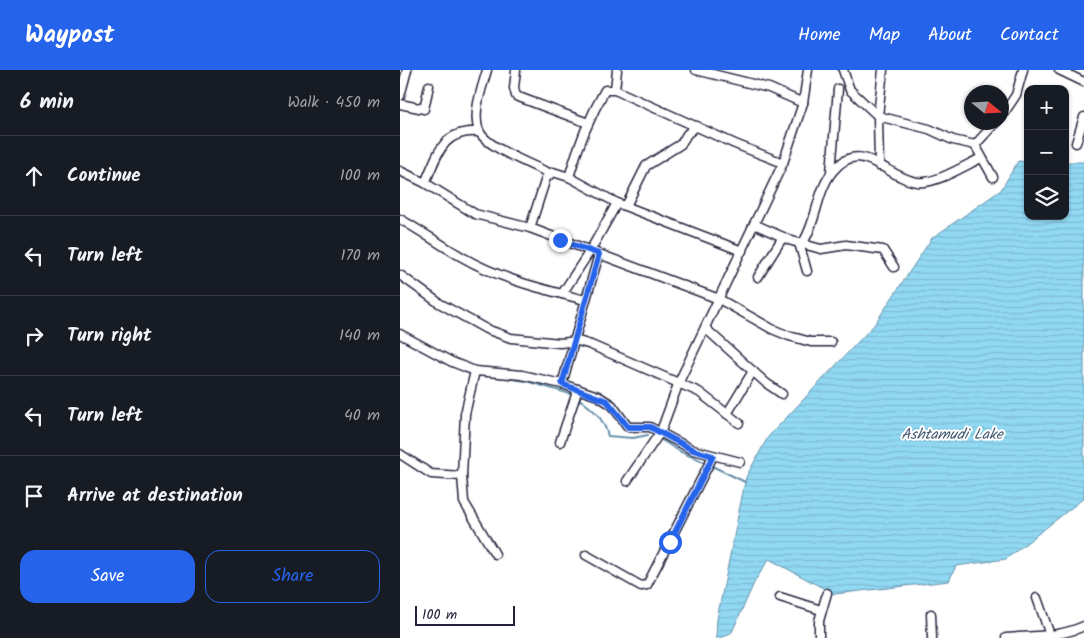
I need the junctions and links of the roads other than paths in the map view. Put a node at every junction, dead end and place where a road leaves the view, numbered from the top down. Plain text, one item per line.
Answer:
1 (407, 70) edge
2 (487, 70) edge
3 (516, 70) edge
4 (617, 70) edge
5 (696, 70) edge
6 (808, 70) edge
7 (843, 70) edge
8 (883, 70) edge
9 (1022, 70) edge
10 (1059, 70) edge
11 (1084, 82) edge
12 (429, 86) dead end
13 (838, 89) dead end
14 (615, 90) junction
15 (400, 96) edge
16 (803, 103) junction
17 (400, 104) edge
18 (1009, 106) edge
19 (878, 116) junction
20 (1084, 117) edge
21 (588, 122) junction
22 (697, 126) junction
23 (989, 130) edge
24 (480, 132) junction
25 (1076, 143) dead end
26 (975, 145) junction
27 (981, 158) junction
28 (784, 163) junction
29 (878, 166) junction
30 (400, 171) edge
31 (831, 172) junction
32 (549, 174) junction
33 (569, 177) junction
34 (993, 177) dead end
35 (425, 183) junction
36 (617, 202) junction
37 (626, 206) junction
38 (400, 219) edge
39 (754, 224) junction
40 (530, 228) junction
41 (783, 237) junction
42 (799, 243) junction
43 (742, 250) junction
44 (590, 251) junction
45 (599, 254) junction
46 (894, 267) dead end
47 (807, 272) dead end
48 (400, 275) edge
49 (758, 277) dead end
50 (562, 294) junction
51 (719, 299) junction
52 (585, 300) junction
53 (705, 328) junction
54 (400, 334) edge
55 (573, 342) junction
56 (831, 342) dead end
57 (475, 371) junction
58 (753, 371) junction
59 (679, 382) junction
60 (562, 384) junction
61 (578, 389) junction
62 (782, 394) dead end
63 (727, 414) junction
64 (739, 423) dead end
65 (661, 431) junction
66 (560, 442) dead end
67 (400, 454) edge
68 (713, 456) junction
69 (740, 462) dead end
70 (462, 476) junction
71 (627, 481) dead end
72 (495, 554) dead end
73 (586, 555) dead end
74 (827, 593) dead end
75 (780, 597) dead end
76 (1036, 598) dead end
77 (821, 610) junction
78 (931, 614) dead end
79 (1084, 626) edge
80 (1050, 635) junction
81 (819, 638) edge
82 (932, 638) edge
83 (1006, 638) edge

1 - 15 street
2 - 24 street
3 - 21 street
4 - 14 street
5 - 16 street
6 - 16 street
7 - 19 street
8 - 19 street
9 - 18 street
10 - 11 street
12 - 17 street
13 - 31 street
14 - 21 street
14 - 22 street
16 - 28 street
19 - 26 street
19 - 29 street
20 - 25 street
21 - 33 street
22 - 28 street
22 - 37 street
23 - 26 street
24 - 32 street
24 - 35 street
26 - 27 street
27 - 29 street
27 - 34 street
28 - 39 street
29 - 31 street
30 - 35 street
31 - 42 street
32 - 33 street
32 - 40 street
33 - 36 street
35 - 40 street
36 - 37 street
36 - 44 street
37 - 43 street
38 - 50 street
39 - 41 street
39 - 43 street
40 - 44 street
41 - 42 street
41 - 49 street
42 - 46 street
42 - 47 street
43 - 51 street
44 - 45 street
44 - 50 street
45 - 51 street
45 - 52 street
48 - 55 street
50 - 52 street
51 - 53 street
51 - 56 street
52 - 55 street
53 - 58 street
53 - 59 street
54 - 57 street
55 - 59 street
55 - 60 street
57 - 60 street
57 - 70 street
58 - 62 street
58 - 63 street
59 - 63 street
59 - 65 street
60 - 61 street
61 - 65 street
61 - 66 street
63 - 64 street
65 - 68 street
65 - 71 street
67 - 70 street
68 - 69 street
68 - 73 street
70 - 72 street
74 - 77 street
75 - 77 street
76 - 80 street
77 - 81 street
78 - 82 street
79 - 80 street
80 - 83 street

